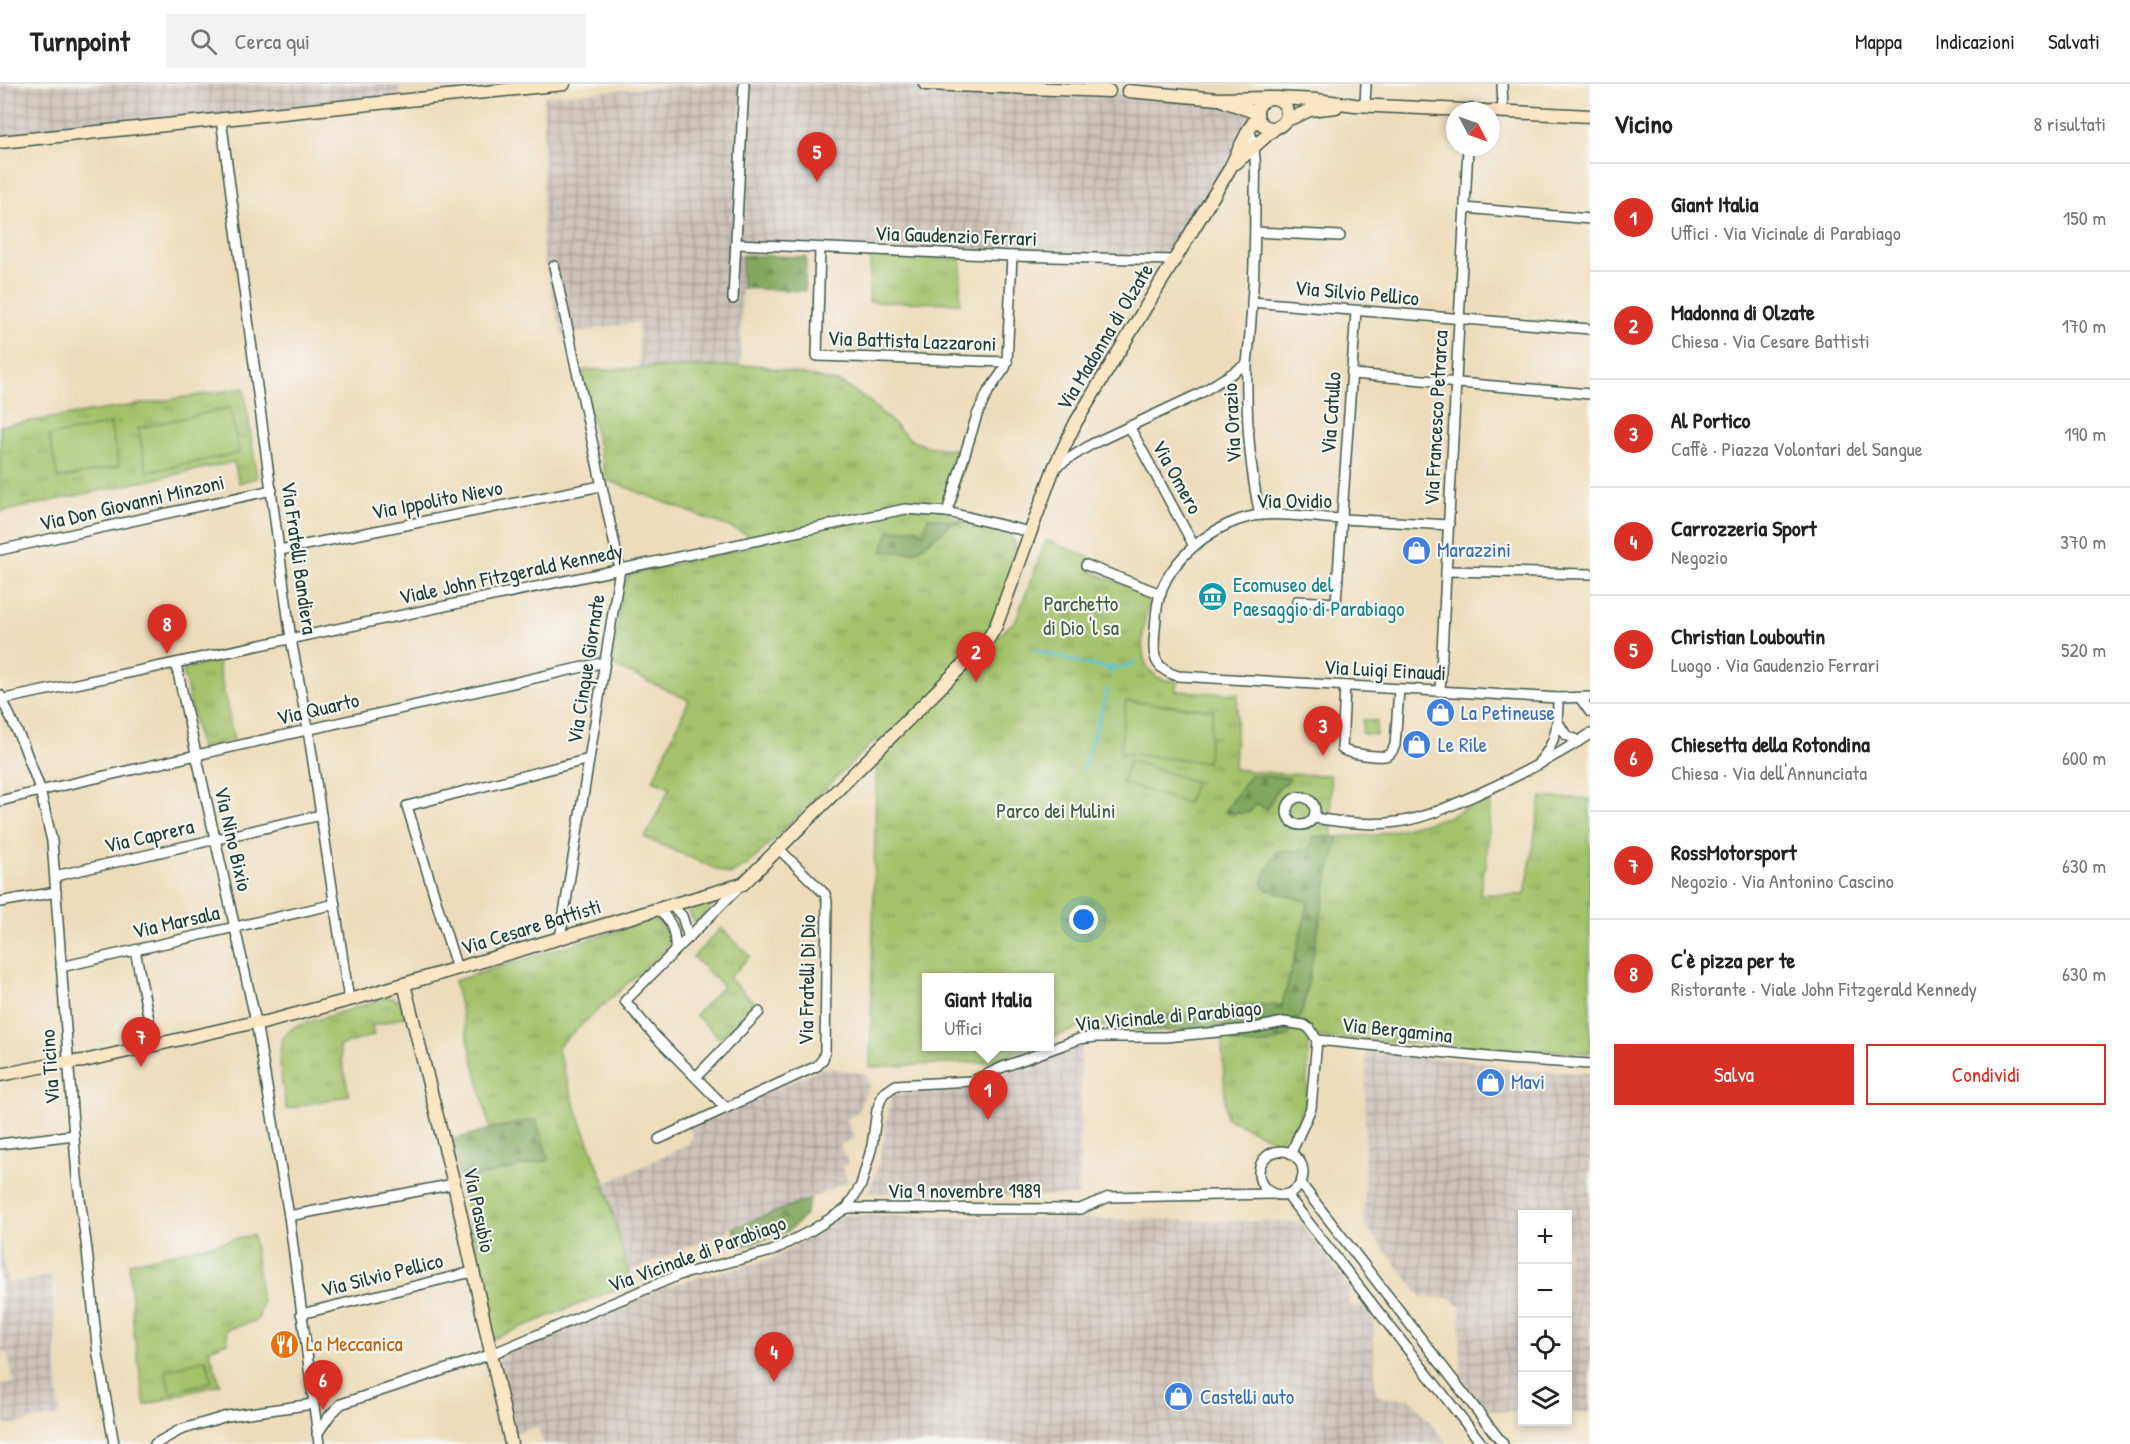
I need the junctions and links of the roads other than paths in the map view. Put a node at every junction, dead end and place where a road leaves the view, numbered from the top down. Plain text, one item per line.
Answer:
1 (564, 84) edge
2 (744, 84) edge
3 (925, 84) edge
4 (1065, 84) edge
5 (1145, 84) edge
6 (1366, 84) edge
7 (1502, 84) edge
8 (1106, 87) edge
9 (1131, 88) edge
10 (1046, 90) junction
11 (1165, 95) junction
12 (1273, 98) junction
13 (1218, 99) junction
14 (1499, 102) edge
15 (1360, 105) junction
16 (1446, 110) edge
17 (1500, 112) edge
18 (1257, 115) junction
19 (1590, 116) edge
20 (221, 119) junction
21 (1280, 124) junction
22 (1249, 129) junction
23 (0, 142) edge
24 (1255, 146) junction
25 (1468, 156) edge
26 (1229, 170) junction
27 (1465, 208) junction
28 (1590, 219) edge
29 (1255, 232) junction
30 (1341, 236) dead end
31 (736, 244) junction
32 (820, 248) junction
33 (1012, 256) junction
34 (1175, 260) junction
35 (554, 266) dead end
36 (733, 299) dead end
37 (1252, 302) junction
38 (1356, 311) junction
39 (1459, 319) junction
40 (1590, 329) edge
41 (1007, 362) junction
42 (1247, 364) junction
43 (1352, 374) junction
44 (1456, 382) junction
45 (1590, 394) edge
46 (1129, 426) junction
47 (1054, 468) junction
48 (601, 486) junction
49 (272, 490) junction
50 (947, 512) junction
51 (1260, 515) junction
52 (1342, 519) junction
53 (1449, 525) junction
54 (1030, 532) junction
55 (1194, 546) junction
56 (280, 549) junction
57 (0, 550) edge
58 (1086, 565) dead end
59 (620, 569) junction
60 (1446, 571) junction
61 (1590, 574) edge
62 (1161, 594) junction
63 (1297, 601) dead end
64 (291, 639) junction
65 (605, 662) junction
66 (176, 664) junction
67 (1178, 676) joint
68 (1345, 686) junction
69 (1399, 689) junction
70 (1440, 691) junction
71 (1585, 697) edge
72 (1, 698) edge
73 (1558, 698) junction
74 (1590, 712) edge
75 (1558, 722) junction
76 (308, 729) junction
77 (1589, 734) edge
78 (1579, 741) junction
79 (196, 755) junction
80 (589, 759) junction
81 (1533, 768) junction
82 (40, 792) junction
83 (0, 801) edge
84 (321, 815) junction
85 (1314, 818) dead end
86 (215, 839) junction
87 (779, 849) junction
88 (55, 876) junction
89 (743, 884) junction
90 (56, 892) junction
91 (0, 902) edge
92 (335, 904) junction
93 (671, 905) junction
94 (658, 909) junction
95 (234, 927) junction
96 (560, 938) junction
97 (688, 938) junction
98 (135, 950) junction
99 (675, 951) junction
100 (61, 967) junction
101 (457, 969) junction
102 (404, 984) junction
103 (350, 1000) junction
104 (759, 1012) dead end
105 (256, 1022) junction
106 (1317, 1040) junction
107 (154, 1045) junction
108 (1054, 1048) edge
109 (1046, 1051) edge
110 (68, 1062) junction
111 (1590, 1064) edge
112 (0, 1075) edge
113 (696, 1077) junction
114 (726, 1108) junction
115 (74, 1134) junction
116 (658, 1139) dead end
117 (0, 1144) edge
118 (1291, 1153) junction
119 (454, 1184) junction
120 (1301, 1184) junction
121 (1274, 1194) junction
122 (1287, 1195) junction
123 (846, 1208) junction
124 (289, 1216) junction
125 (472, 1272) junction
126 (301, 1314) junction
127 (492, 1354) junction
128 (313, 1404) junction
129 (317, 1434) junction
130 (114, 1444) edge
131 (155, 1444) edge
132 (319, 1444) edge
133 (511, 1444) edge
134 (1482, 1444) edge
135 (1503, 1444) edge

1 - 20 street
2 - 31 street
3 - 10 street
4 - 10 street
5 - 11 street
6 - 15 street
7 - 14 street
8 - 9 street
8 - 10 street
9 - 11 street
11 - 13 street
12 - 13 street
12 - 15 street
12 - 18 street
12 - 21 street
13 - 18 street
15 - 16 street
15 - 21 street, Via Madonna di Olzate
17 - 19 street
18 - 21 street
18 - 22 street, Via Madonna di Olzate
20 - 23 street
20 - 49 street, Via Fratelli Bandiera
21 - 24 street, Via Madonna di Olzate
22 - 24 street, Via Orazio
22 - 26 street, Via Madonna di Olzate
24 - 26 street, Via Madonna di Olzate
24 - 29 street, Via Orazio
25 - 27 street, Via Francesco Petrarca
26 - 34 street, Via Madonna di Olzate
27 - 28 street
27 - 39 street, Via Francesco Petrarca
29 - 30 street
29 - 37 street, Via Orazio
31 - 32 street, Via Gaudenzio Ferrari
31 - 36 street
32 - 33 street, Via Gaudenzio Ferrari
32 - 41 street, Via Battista Lazzaroni
33 - 34 street, Via Gaudenzio Ferrari
33 - 41 street
34 - 47 street, Via Madonna di Olzate
35 - 48 street, Via Cinque Giornate
37 - 38 street, Via Silvio Pellico
37 - 42 street, Via Orazio
38 - 39 street, Via Silvio Pellico
38 - 43 street, Via Catullo
39 - 40 street, Via Silvio Pellico
39 - 44 street, Via Francesco Petrarca
41 - 50 street
42 - 46 street
42 - 51 street, Via Orazio
43 - 44 street
43 - 52 street, Via Catullo
44 - 45 street
44 - 53 street, Via Francesco Petrarca
46 - 47 street
46 - 55 street, Via Omero
47 - 54 street, Via Madonna di Olzate
48 - 56 street, Via Ippolito Nievo
48 - 59 street, Via Cinque Giornate
49 - 56 street, Via Fratelli Bandiera
49 - 57 street, Via Don Giovanni Minzoni
50 - 54 street, Viale John Fitzgerald Kennedy
50 - 59 street, Viale John Fitzgerald Kennedy
51 - 52 street, Via Ovidio
51 - 55 street, Via Ovidio
52 - 53 street, Via Ovidio
52 - 63 street, Via Catullo
53 - 60 street, Via Francesco Petrarca
54 - 87 street, Via Cesare Battisti
55 - 62 street, Via Ovidio
56 - 64 street, Via Fratelli Bandiera
58 - 62 street
59 - 64 street, Viale John Fitzgerald Kennedy
59 - 65 street, Via Cinque Giornate
60 - 61 street
60 - 70 street, Via Francesco Petrarca
62 - 67 street, Via Ovidio
64 - 66 street, Viale John Fitzgerald Kennedy
64 - 76 street, Via Fratelli Bandiera
65 - 76 street, Via Quarto
65 - 80 street, Via Cinque Giornate
66 - 72 street, Viale John Fitzgerald Kennedy
66 - 79 street, Via Nino Bixio
67 - 68 street, Via Luigi Einaudi
68 - 69 street, Via Luigi Einaudi
68 - 69 street
69 - 70 street, Via Luigi Einaudi
70 - 73 street, Via Luigi Einaudi
71 - 73 street, Via Luigi Einaudi
71 - 74 street
72 - 82 street, Via Ticino
73 - 75 street
75 - 78 street
75 - 81 street
76 - 79 street, Via Quarto
76 - 84 street, Via Fratelli Bandiera
77 - 78 street
78 - 81 street
79 - 82 street, Via Quarto
79 - 86 street, Via Nino Bixio
80 - 96 street, Via Cinque Giornate
80 - 101 street
81 - 85 street
82 - 83 street, Via Quarto
82 - 88 street, Via Ticino
84 - 86 street, Via Caprera
84 - 92 street, Via Fratelli Bandiera
86 - 88 street, Via Caprera
86 - 95 street, Via Nino Bixio
87 - 89 street, Via Cesare Battisti
87 - 114 street, Via Fratelli Di Dio
88 - 90 street, Via Ticino
89 - 93 street, Via Cesare Battisti
89 - 97 street
90 - 91 street
90 - 100 street, Via Ticino
92 - 95 street, Via Marsala
92 - 103 street, Via Fratelli Bandiera
93 - 94 street, Via Cesare Battisti
93 - 97 street
94 - 96 street, Via Cesare Battisti
94 - 99 street
95 - 98 street, Via Marsala
95 - 105 street, Via Nino Bixio
96 - 101 street, Via Cesare Battisti
97 - 99 street
98 - 100 street, Via Marsala
98 - 107 street
99 - 113 street
100 - 110 street, Via Ticino
101 - 102 street, Via Cesare Battisti
102 - 103 street, Via Cesare Battisti
102 - 119 street, Via Pasubio
103 - 105 street, Via Cesare Battisti
104 - 113 street
105 - 107 street, Via Cesare Battisti
105 - 124 street
106 - 108 street, Via Vicinale di Parabiago
106 - 111 street, Via Bergamina
106 - 118 street, Via Bergamina
107 - 110 street, Via Cesare Battisti
109 - 123 street, Via Vicinale di Parabiago
110 - 112 street, Via Cesare Battisti
110 - 115 street, Via Ticino
113 - 114 street
114 - 116 street, Via Fratelli Di Dio
115 - 117 street
115 - 130 street, Via Ticino
118 - 120 street
118 - 121 street
119 - 124 street
119 - 125 street, Via Pasubio
120 - 122 street
120 - 135 street
121 - 122 street
121 - 123 street, Via 9 novembre 1989
122 - 134 street
123 - 127 street, Via Vicinale di Parabiago
124 - 126 street
125 - 126 street, Via Silvio Pellico
125 - 127 street, Via Pasubio
126 - 128 street
127 - 129 street, Via Vicinale di Parabiago
127 - 133 street, Via Pasubio
128 - 129 street
128 - 131 street
129 - 132 street

